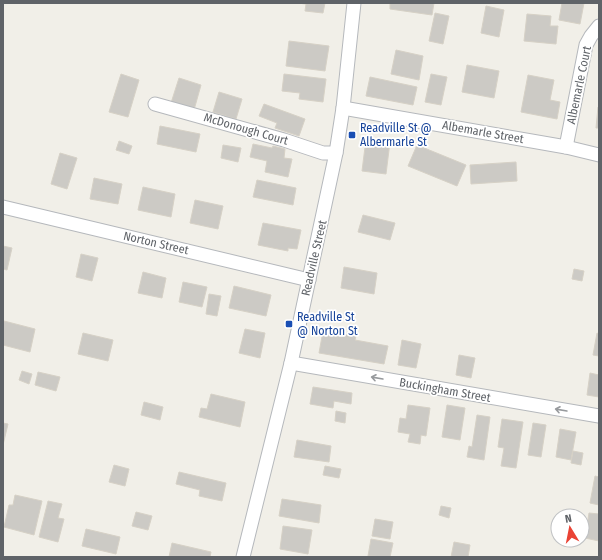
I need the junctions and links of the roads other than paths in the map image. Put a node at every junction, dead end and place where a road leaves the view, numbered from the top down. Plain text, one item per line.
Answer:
1 (354, 3) edge
2 (599, 26) edge
3 (155, 104) dead end
4 (343, 108) junction
5 (566, 147) junction
6 (336, 153) junction
7 (599, 155) edge
8 (3, 207) edge
9 (309, 280) junction
10 (290, 363) junction
11 (599, 416) edge
12 (243, 557) edge

1 - 4 street, Readville Street
2 - 5 street, Albemarle Court
3 - 6 street, McDonough Court
4 - 5 street, Albemarle Street
4 - 6 street, Readville Street
5 - 7 street, Albemarle Street
6 - 9 street, Readville Street
8 - 9 street, Norton Street
9 - 10 street, Readville Street
11 -> 10 street, Buckingham Street
10 - 12 street, Readville Street

